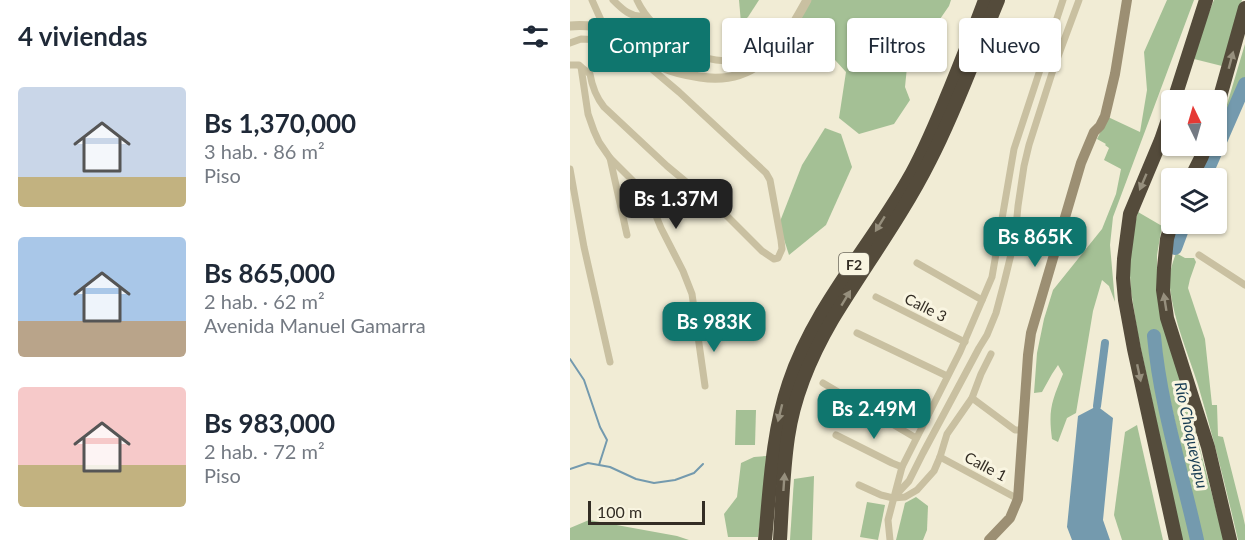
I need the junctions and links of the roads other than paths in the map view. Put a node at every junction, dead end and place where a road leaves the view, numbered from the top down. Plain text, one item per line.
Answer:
1 (592, 0) edge
2 (614, 0) edge
3 (637, 0) edge
4 (807, 0) edge
5 (985, 0) edge
6 (998, 0) edge
7 (1062, 0) edge
8 (1079, 0) edge
9 (1127, 0) edge
10 (1206, 0) edge
11 (1245, 8) edge
12 (645, 15) junction
13 (600, 18) edge
14 (796, 18) edge
15 (570, 26) edge
16 (588, 26) edge
17 (570, 43) edge
18 (722, 60) edge
19 (570, 65) edge
20 (582, 67) junction
21 (674, 72) edge
22 (744, 72) edge
23 (1177, 90) edge
24 (1222, 90) edge
25 (1161, 140) edge
26 (610, 158) junction
27 (570, 169) edge
28 (1168, 234) edge
29 (627, 235) dead end
30 (1199, 255) dead end
31 (917, 264) dead end
32 (1245, 285) edge
33 (876, 297) dead end
34 (982, 300) junction
35 (857, 333) dead end
36 (965, 342) junction
37 (991, 354) dead end
38 (610, 362) dead end
39 (947, 376) junction
40 (823, 383) dead end
41 (705, 386) dead end
42 (972, 398) junction
43 (1023, 430) junction
44 (836, 435) dead end
45 (916, 438) junction
46 (940, 457) junction
47 (902, 467) junction
48 (859, 484) dead end
49 (893, 498) junction
50 (1018, 499) junction
51 (765, 540) edge
52 (780, 540) edge
53 (890, 540) edge
54 (989, 540) edge
55 (1176, 540) edge
56 (1230, 540) edge

1 - 13 street
2 - 12 street
3 - 12 street
4 - 14 street
5 -> 51 highway, F2
52 -> 6 highway, F2
7 - 34 street
8 - 49 street
9 - 43 main road
10 - 23 highway
24 -> 11 highway
12 - 18 street
15 - 16 street
17 - 20 street
19 - 20 street
20 - 26 street
21 - 22 street
25 -> 55 highway
26 - 29 street
26 - 41 street
27 - 38 street
56 -> 28 highway
30 - 32 street
31 - 34 street
33 - 36 street, Calle 3
34 - 36 street
35 - 39 street
36 - 39 street
37 - 42 street
39 - 45 street
40 - 45 street
42 - 43 street
42 - 46 street
43 - 50 main road
44 - 47 street
45 - 47 street
46 - 49 street
46 - 50 street, Calle 1
47 - 49 street
48 - 49 street
49 - 53 street
50 - 54 main road

